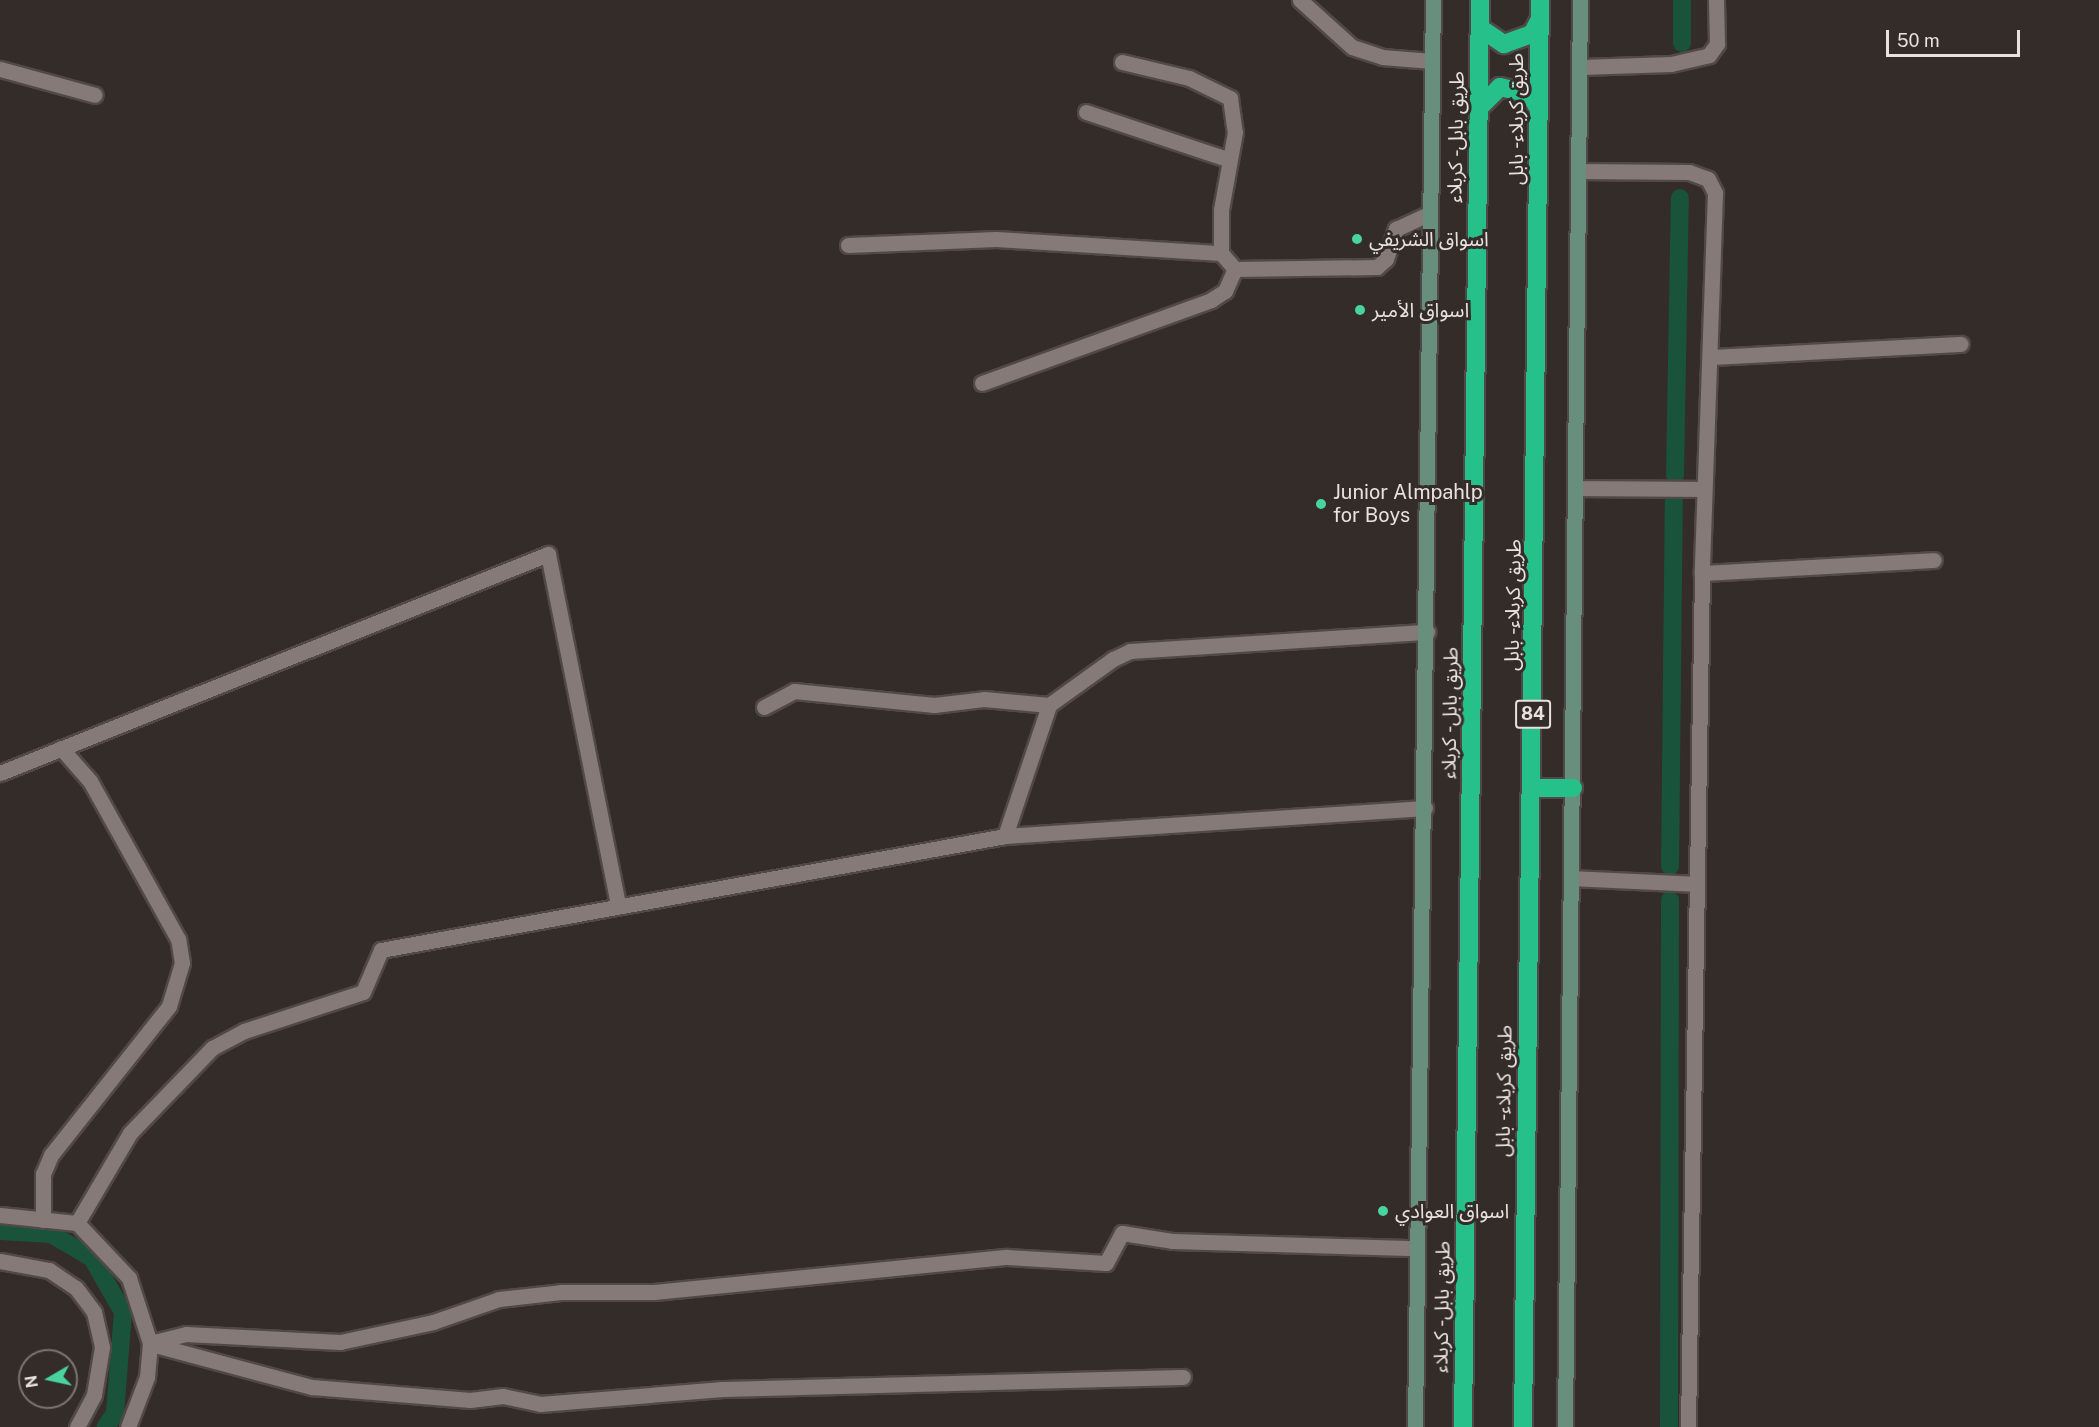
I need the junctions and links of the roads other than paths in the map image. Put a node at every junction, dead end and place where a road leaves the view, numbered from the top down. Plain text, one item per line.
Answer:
1 (1300, 0) edge
2 (1433, 0) edge
3 (1480, 0) edge
4 (1540, 0) edge
5 (1580, 0) edge
6 (1716, 0) edge
7 (1539, 21) junction
8 (1480, 28) junction
9 (1432, 61) junction
10 (1122, 62) dead end
11 (1580, 67) junction
12 (0, 69) edge
13 (95, 95) dead end
14 (1539, 108) junction
15 (1478, 109) junction
16 (1086, 112) dead end
17 (1227, 159) junction
18 (1579, 171) junction
19 (1428, 214) junction
20 (848, 246) dead end
21 (1221, 253) junction
22 (1235, 270) junction
23 (1961, 344) dead end
24 (1710, 357) junction
25 (982, 383) dead end
26 (1575, 488) junction
27 (1704, 489) junction
28 (1934, 560) dead end
29 (1701, 573) junction
30 (1427, 632) junction
31 (1049, 705) junction
32 (764, 707) dead end
33 (61, 748) junction
34 (0, 773) edge
35 (1532, 788) junction
36 (1573, 789) junction
37 (1425, 808) junction
38 (1005, 836) junction
39 (1572, 878) junction
40 (1697, 884) junction
41 (618, 903) junction
42 (0, 1215) edge
43 (42, 1220) junction
44 (77, 1223) junction
45 (1416, 1248) junction
46 (0, 1261) edge
47 (150, 1343) junction
48 (1183, 1377) dead end
49 (77, 1427) edge
50 (128, 1427) edge
51 (1415, 1427) edge
52 (1463, 1427) edge
53 (1523, 1427) edge
54 (1565, 1427) edge
55 (1688, 1427) edge

1 - 9 street
2 - 9 main road
3 - 8 highway, طريق بابل - كربلاء
4 - 7 highway, طريق كربلاء - بابل / 84
5 - 11 main road
6 - 11 street
7 - 8 highway
7 - 14 highway, طريق كربلاء - بابل / 84
8 - 15 highway, طريق بابل - كربلاء
9 - 19 main road
10 - 17 street
11 - 18 main road
12 - 13 street
14 - 15 highway
14 - 35 highway, طريق كربلاء - بابل / 84
15 - 52 highway, طريق بابل - كربلاء
16 - 17 street
17 - 21 street
18 - 24 street
18 - 26 main road
19 - 22 street
19 - 30 main road
20 - 21 street
21 - 22 street
22 - 25 street
23 - 24 street
24 - 27 street
26 - 27 street
26 - 36 main road
27 - 29 street
28 - 29 street
29 - 40 street
30 - 31 street
30 - 37 main road
31 - 32 street
31 - 38 street
33 - 34 street
33 - 41 street
33 - 43 street
35 - 36 highway
35 - 53 highway, طريق كربلاء - بابل / 84
36 - 39 main road
37 - 38 street
37 - 45 main road
38 - 41 street
39 - 40 street
39 - 54 main road
40 - 55 street
41 - 44 street
42 - 43 street
43 - 44 street
44 - 47 street
45 - 47 street
45 - 51 main road
46 - 49 street
47 - 48 street
47 - 50 street

